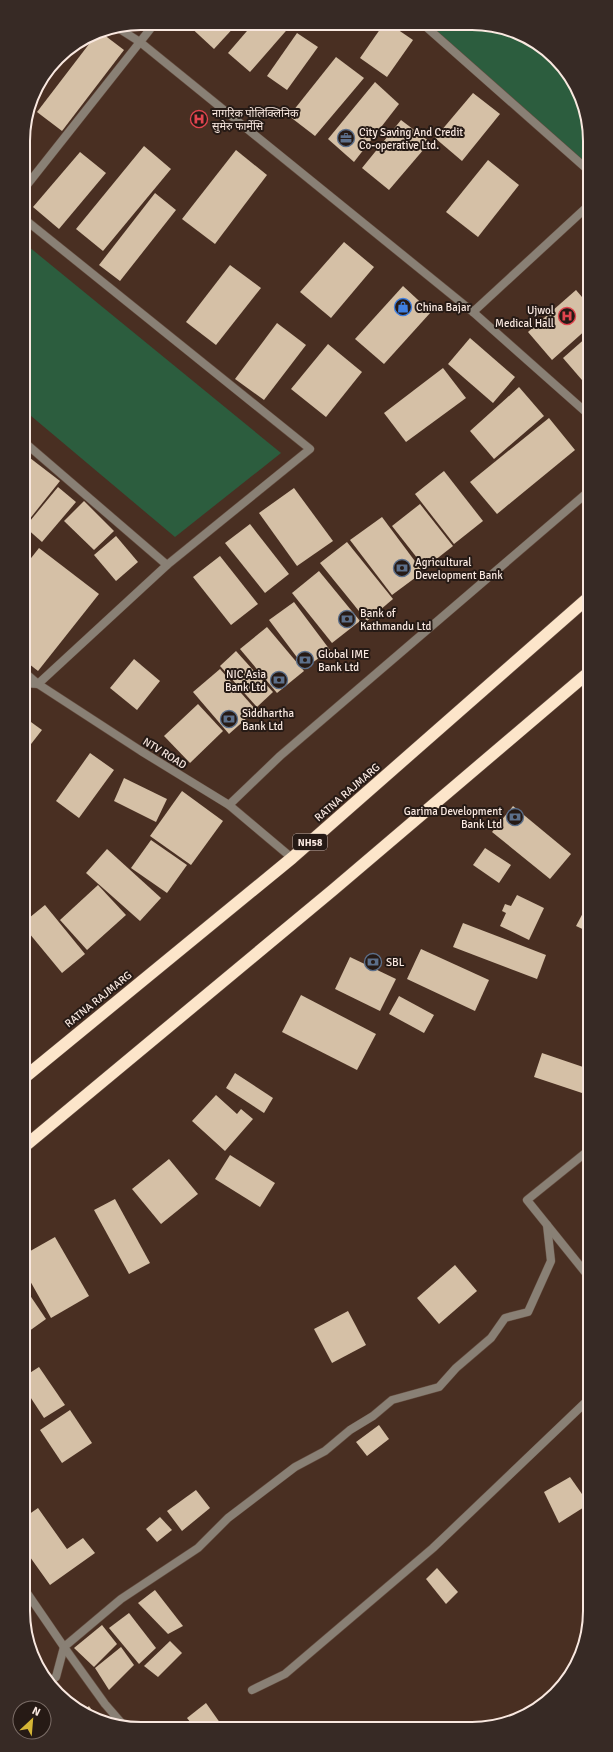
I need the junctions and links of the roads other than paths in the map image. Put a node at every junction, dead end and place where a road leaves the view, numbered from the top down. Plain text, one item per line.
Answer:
1 (149, 30) edge
2 (430, 30) edge
3 (123, 31) edge
4 (140, 42) junction
5 (583, 166) edge
6 (30, 181) edge
7 (583, 211) edge
8 (30, 224) edge
9 (473, 312) junction
10 (583, 410) edge
11 (30, 447) edge
12 (583, 496) edge
13 (167, 565) junction
14 (583, 602) edge
15 (30, 677) edge
16 (583, 677) edge
17 (30, 683) edge
18 (38, 684) junction
19 (229, 805) junction
20 (292, 858) junction
21 (30, 1072) edge
22 (30, 1142) edge
23 (583, 1155) edge
24 (547, 1225) junction
25 (583, 1270) edge
26 (583, 1406) edge
27 (30, 1597) edge
28 (64, 1647) junction
29 (53, 1679) edge
30 (252, 1690) dead end
31 (119, 1720) edge

1 - 4 street
2 - 5 street
3 - 4 street
4 - 6 street
4 - 9 street
7 - 9 street
8 - 13 street
9 - 10 street
11 - 13 street
12 - 19 street
13 - 18 street
14 - 20 highway, RATNA RAJMARG / NH58
15 - 18 street, NTV ROAD
16 - 22 highway
17 - 18 street
18 - 19 street, NTV ROAD
19 - 20 street, NTV ROAD
20 - 21 highway, RATNA RAJMARG / NH58
23 - 24 street
24 - 25 street
24 - 28 street
26 - 30 street
27 - 28 street
28 - 29 street
28 - 31 street

